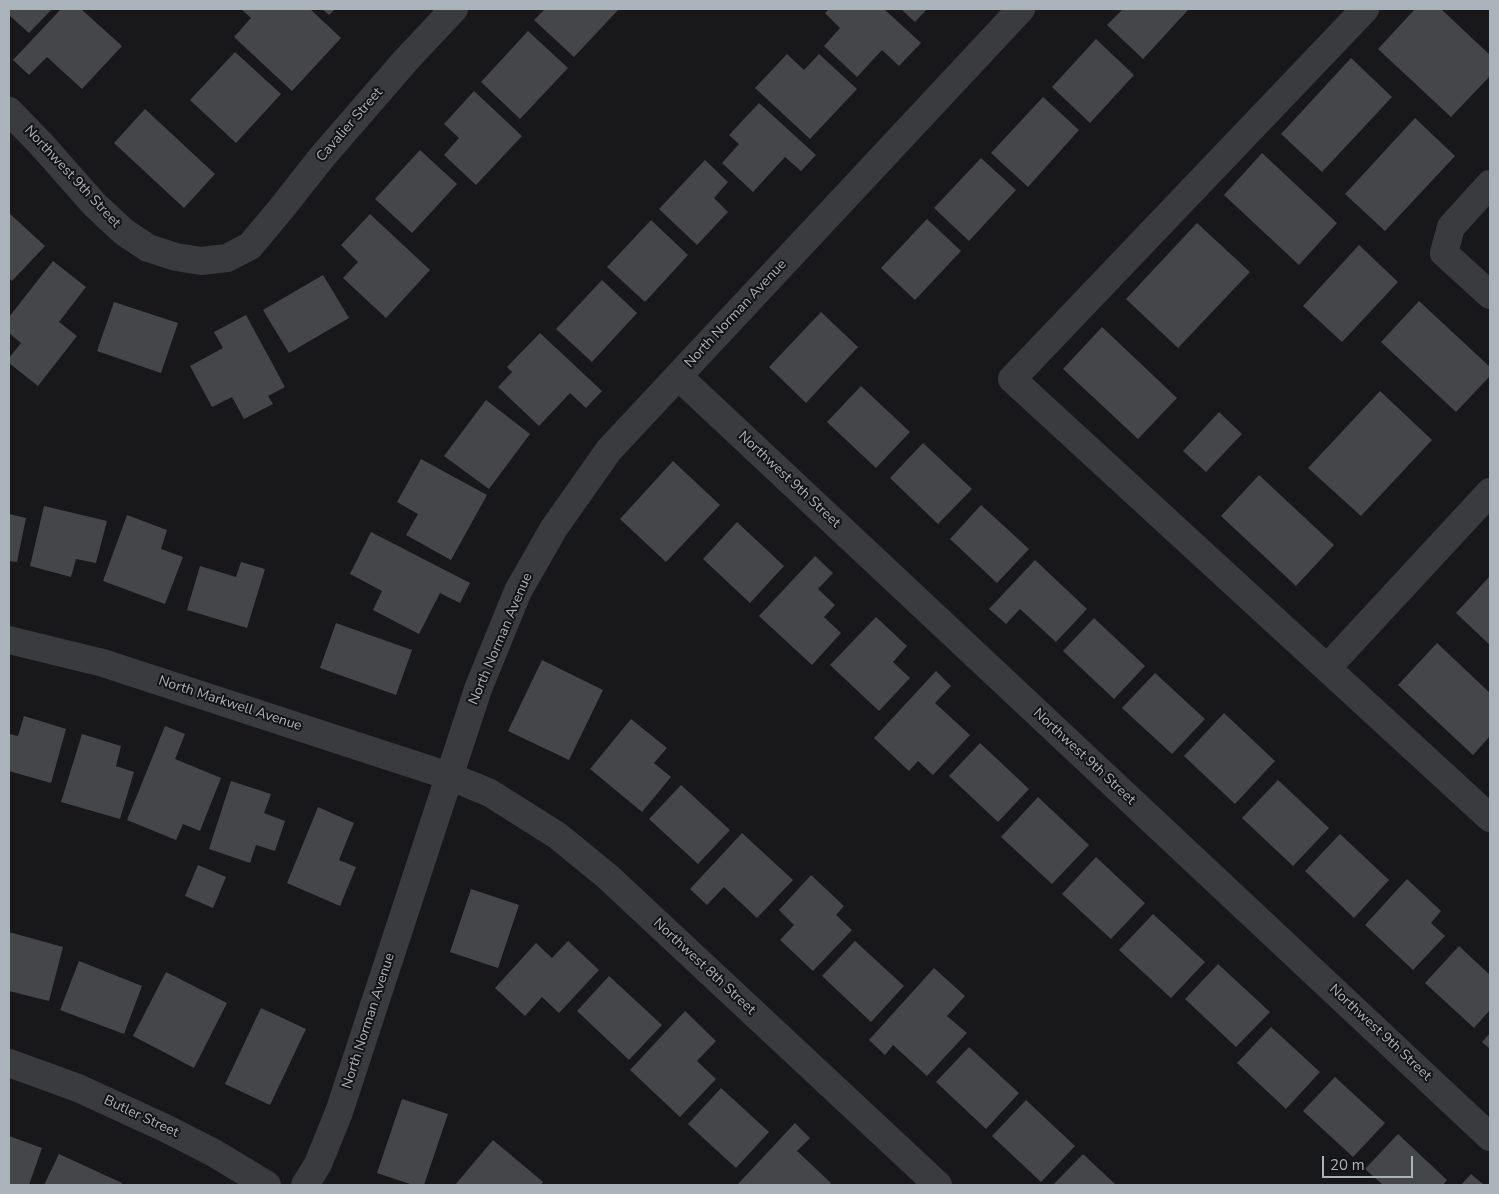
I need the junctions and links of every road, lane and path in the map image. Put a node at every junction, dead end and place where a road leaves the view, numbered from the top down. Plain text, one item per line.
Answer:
1 (454, 9) edge
2 (1021, 9) edge
3 (1365, 9) edge
4 (9, 111) edge
5 (1490, 184) edge
6 (250, 246) joint
7 (1490, 295) edge
8 (678, 376) junction
9 (1490, 492) edge
10 (9, 640) edge
11 (1327, 668) junction
12 (449, 776) junction
13 (1490, 818) edge
14 (9, 1062) edge
15 (1490, 1137) edge
16 (267, 1185) edge
17 (305, 1185) edge
18 (938, 1185) edge

1 - 6 street, Cavalier Street
2 - 8 street, North Norman Avenue
3 - 11 street
4 - 6 street, Northwest 9th Street
5 - 7 street
8 - 12 street, North Norman Avenue
8 - 15 street, Northwest 9th Street
9 - 11 street
10 - 12 street, North Markwell Avenue
11 - 13 street
12 - 17 street, North Norman Avenue
12 - 18 street, Northwest 8th Street
14 - 16 street, Butler Street

